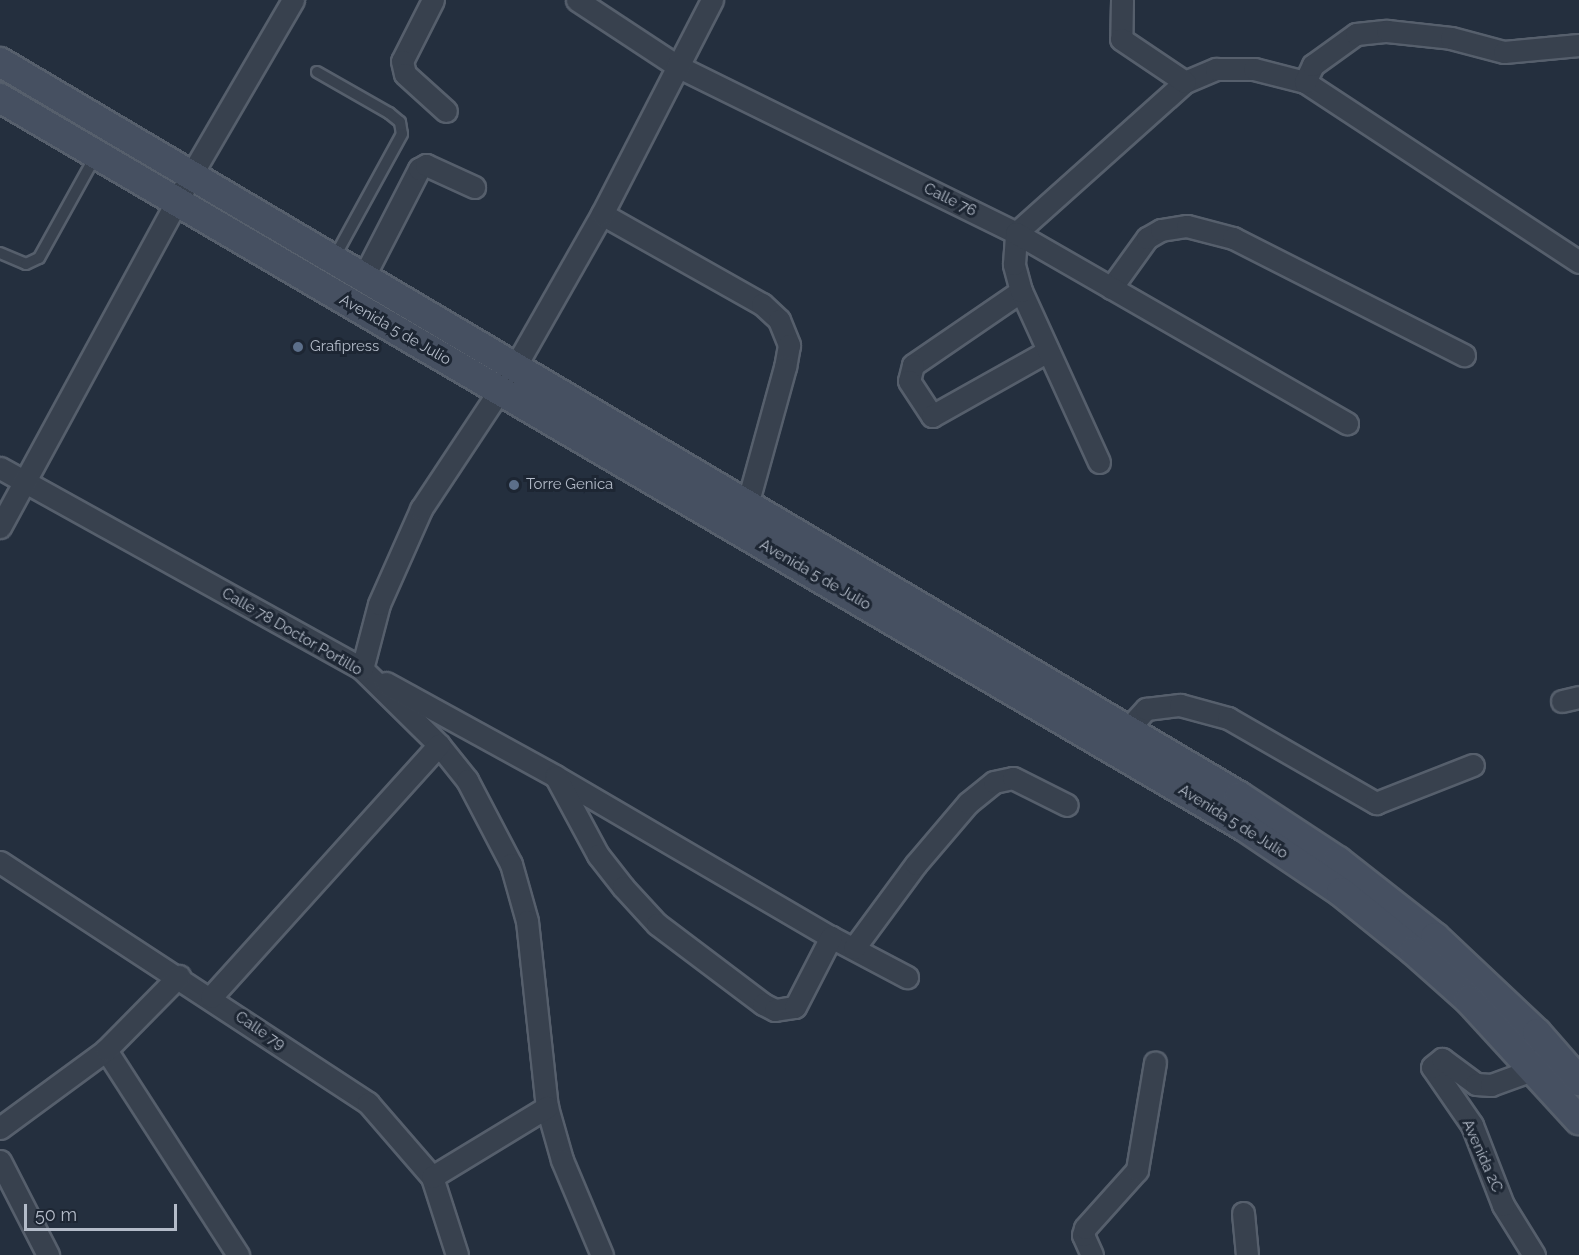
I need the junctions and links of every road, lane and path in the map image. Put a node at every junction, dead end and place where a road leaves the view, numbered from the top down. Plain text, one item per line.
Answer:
1 (293, 0) edge
2 (434, 0) edge
3 (578, 0) edge
4 (712, 0) edge
5 (1117, 2) edge
6 (1579, 45) edge
7 (0, 62) edge
8 (677, 66) junction
9 (317, 72) dead end
10 (1185, 82) junction
11 (1305, 82) junction
12 (0, 98) edge
13 (446, 111) dead end
14 (96, 155) junction
15 (190, 177) junction
16 (474, 187) dead end
17 (177, 204) junction
18 (602, 214) junction
19 (1016, 233) junction
20 (0, 253) edge
21 (334, 258) junction
22 (1579, 262) edge
23 (363, 278) junction
24 (1112, 288) junction
25 (1021, 291) junction
26 (1047, 351) junction
27 (1464, 355) dead end
28 (515, 367) junction
29 (499, 390) junction
30 (1347, 423) dead end
31 (1099, 462) dead end
32 (0, 468) edge
33 (25, 482) junction
34 (747, 504) junction
35 (0, 527) edge
36 (362, 669) junction
37 (1126, 731) junction
38 (440, 745) junction
39 (1473, 765) dead end
40 (555, 776) junction
41 (1067, 805) dead end
42 (0, 862) edge
43 (831, 937) junction
44 (854, 948) junction
45 (179, 976) junction
46 (907, 977) dead end
47 (211, 997) junction
48 (106, 1050) junction
49 (1155, 1063) dead end
50 (1535, 1069) junction
51 (1579, 1081) edge
52 (547, 1107) junction
53 (1579, 1120) edge
54 (0, 1128) edge
55 (0, 1161) edge
56 (432, 1177) junction
57 (1243, 1213) dead end
58 (48, 1255) edge
59 (238, 1255) edge
60 (457, 1255) edge
61 (602, 1255) edge
62 (1092, 1255) edge
63 (1247, 1255) edge
64 (1534, 1255) edge

1 - 15 street
2 - 13 street
3 - 8 street, Calle 76
4 - 8 street
5 - 10 street
6 - 11 street
7 - 15 main road, Avenida 5 de Julio
8 - 18 street
8 - 19 street, Calle 76
9 - 21 lane
10 - 11 street
10 - 19 street
11 - 22 street
12 - 14 main road, Avenida 5 de Julio
14 - 17 main road, Avenida 5 de Julio
14 - 20 lane
15 - 17 street
15 - 21 main road, Avenida 5 de Julio
16 - 23 street
17 - 29 main road, Avenida 5 de Julio
17 - 33 street
18 - 28 street
18 - 34 street
19 - 24 street, Calle 76
19 - 25 street
21 - 23 main road, Avenida 5 de Julio
23 - 28 main road, Avenida 5 de Julio
24 - 27 street
24 - 30 street, Calle 76
25 - 26 street
25 - 26 street
26 - 31 street
28 - 29 street
28 - 34 main road, Avenida 5 de Julio
29 - 36 street
29 - 50 main road, Avenida 5 de Julio
32 - 33 street, Calle 78 Doctor Portillo
33 - 35 street
33 - 36 street, Calle 78 Doctor Portillo
34 - 37 main road, Avenida 5 de Julio
36 - 38 street, Calle 78 Doctor Portillo
36 - 40 street
37 - 39 street
37 - 51 main road, Avenida 5 de Julio
38 - 47 street
38 - 52 street, Calle 78 Doctor Portillo
40 - 43 street
40 - 43 street
41 - 44 street
42 - 45 street, Calle 79
43 - 44 street
44 - 46 street
45 - 47 street, Calle 79
45 - 48 street
47 - 56 street, Calle 79
48 - 54 street
48 - 59 street
49 - 62 street
50 - 53 main road, Avenida 5 de Julio
50 - 64 street, Avenida 2C
52 - 56 street
52 - 61 street, Calle 78 Doctor Portillo
55 - 58 street
56 - 60 street, Calle 79
57 - 63 street

